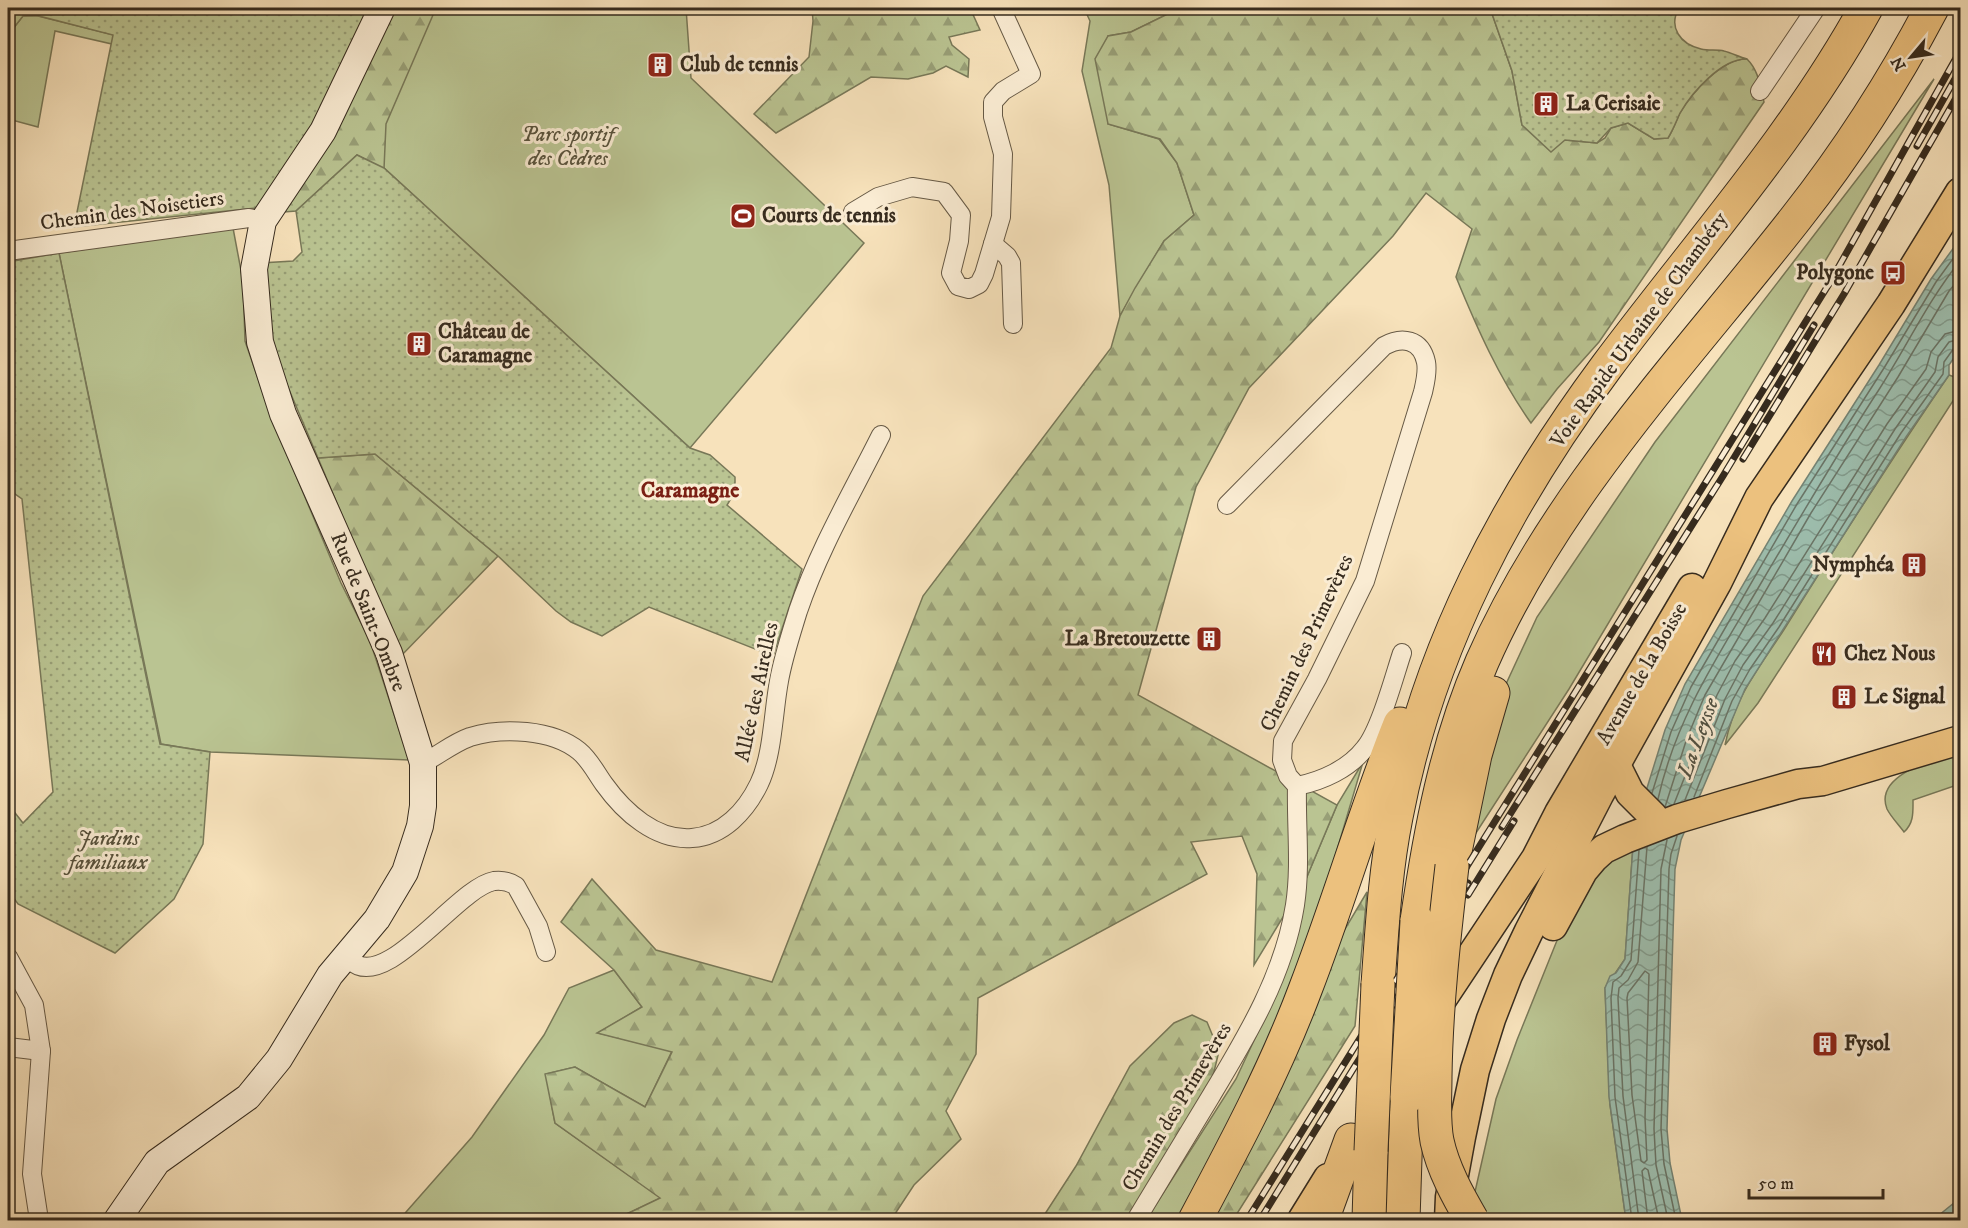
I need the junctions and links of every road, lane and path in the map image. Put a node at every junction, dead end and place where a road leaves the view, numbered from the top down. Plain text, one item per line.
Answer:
1 (382, 8) edge
2 (1001, 8) edge
3 (1816, 8) edge
4 (1866, 8) edge
5 (1932, 8) edge
6 (1760, 91) dead end
7 (1960, 192) edge
8 (853, 212) dead end
9 (263, 221) junction
10 (993, 244) junction
11 (8, 251) edge
12 (1013, 324) dead end
13 (880, 435) dead end
14 (1581, 491) junction
15 (1759, 498) junction
16 (1227, 505) dead end
17 (1500, 528) junction
18 (1402, 653) dead end
19 (1960, 723) edge
20 (1960, 740) edge
21 (423, 763) junction
22 (1616, 765) junction
23 (1798, 784) junction
24 (1297, 786) junction
25 (1584, 824) junction
26 (1645, 824) junction
27 (1536, 858) junction
28 (350, 950) junction
29 (546, 952) dead end
30 (8, 957) edge
31 (8, 1047) edge
32 (41, 1051) junction
33 (1246, 1124) junction
34 (1361, 1146) junction
35 (1450, 1209) edge
36 (1307, 1220) edge
37 (39, 1221) edge
38 (117, 1221) edge
39 (1136, 1221) edge
40 (1179, 1221) edge
41 (1195, 1221) edge
42 (1369, 1221) edge
43 (1402, 1221) edge
44 (1472, 1221) edge

1 - 9 street, Rue de Saint-Ombre
2 - 10 street
3 - 6 street
4 - 17 highway, Voie Rapide Urbaine de Chambéry
5 - 14 highway
7 - 15 main road, Avenue de la Boisse
8 - 10 street
9 - 11 street, Chemin des Noisetiers
9 - 21 street, Rue de Saint-Ombre
10 - 12 street
13 - 21 street, Allée des Airelles
14 - 43 highway, bridge
14 - 44 highway, bridge
15 - 22 main road, Avenue de la Boisse
15 - 27 main road, Avenue de la Boisse
16 - 24 street, Chemin des Primevères
17 - 33 highway
17 - 34 highway, Voie Rapide Urbaine de Chambéry, bridge
18 - 24 street
19 - 23 main road
20 - 23 main road
21 - 28 street, Rue de Saint-Ombre
22 - 25 main road, Avenue de la Boisse
22 - 26 main road
23 - 26 main road
24 - 39 street, Chemin des Primevères
25 - 26 main road
25 - 27 main road
25 - 35 main road, Avenue de la Boisse
26 - 35 main road
27 - 34 main road
28 - 29 street
28 - 38 street, Rue de Saint-Ombre
30 - 32 street
31 - 32 street
32 - 37 street
33 - 40 highway
33 - 41 highway
34 - 36 highway
34 - 42 highway

